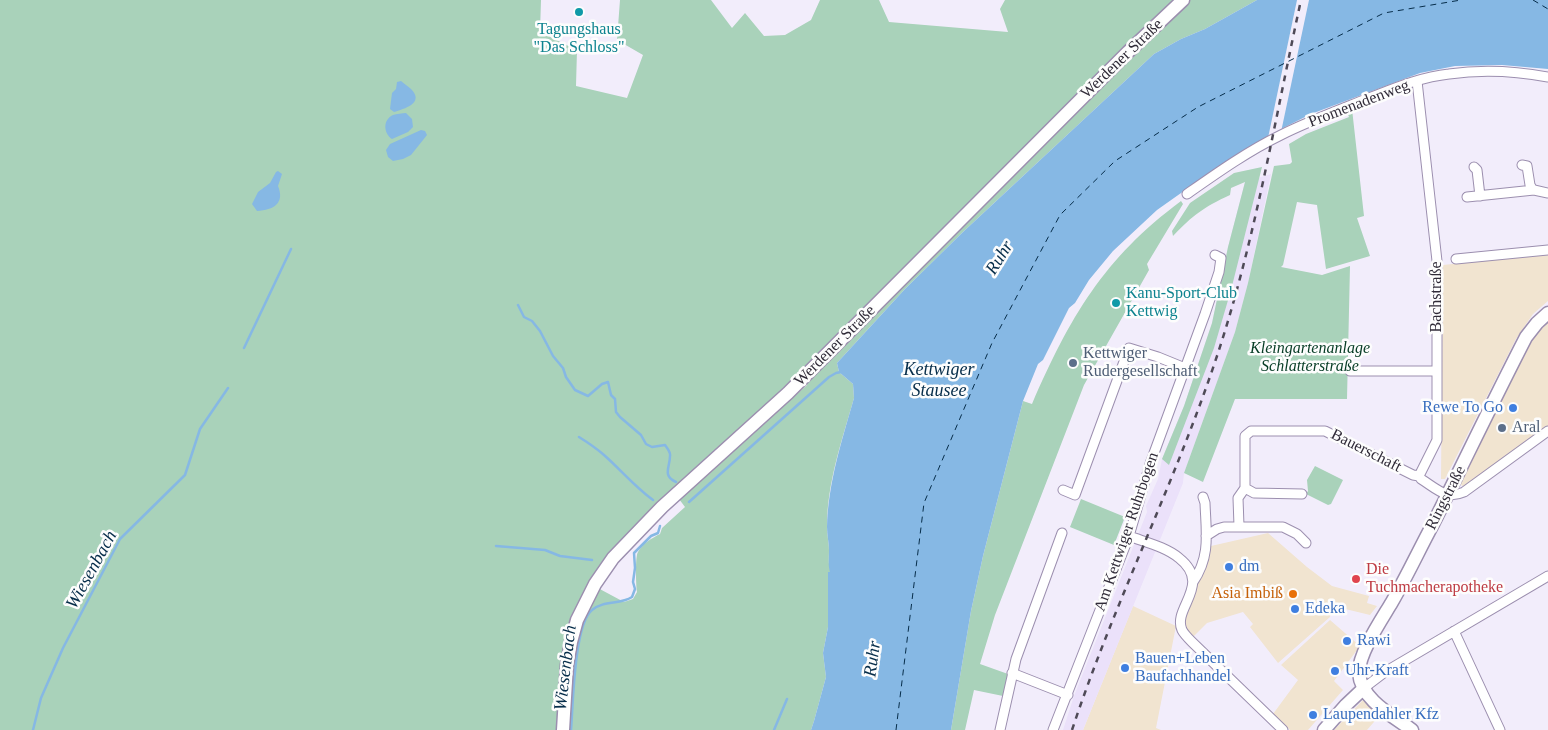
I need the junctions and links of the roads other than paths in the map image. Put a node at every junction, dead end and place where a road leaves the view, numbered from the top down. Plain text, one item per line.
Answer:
1 (1183, 0) edge
2 (1548, 78) edge
3 (1417, 81) junction
4 (1522, 165) dead end
5 (1474, 167) dead end
6 (1533, 190) junction
7 (1187, 194) dead end
8 (1548, 194) edge
9 (1480, 196) junction
10 (1467, 197) dead end
11 (1548, 250) edge
12 (1215, 255) dead end
13 (1456, 259) dead end
14 (1548, 313) edge
15 (1184, 368) junction
16 (1350, 371) dead end
17 (1437, 371) junction
18 (1548, 431) edge
19 (1419, 476) junction
20 (1245, 488) junction
21 (1063, 490) dead end
22 (1302, 494) dead end
23 (1447, 495) junction
24 (1203, 496) dead end
25 (1239, 526) junction
26 (1062, 533) dead end
27 (1129, 536) junction
28 (1206, 536) junction
29 (1306, 543) dead end
30 (1548, 576) edge
31 (1193, 582) junction
32 (1454, 631) junction
33 (1012, 673) junction
34 (1364, 688) junction
35 (1068, 695) junction
36 (563, 730) edge
37 (1000, 730) edge
38 (1054, 730) edge
39 (1283, 730) edge
40 (1324, 730) edge
41 (1412, 730) edge
42 (1500, 730) edge

1 - 36 main road, Werdener Straße
2 - 3 street, Promenadenweg
3 - 7 street, Promenadenweg
3 - 17 street, Bachstraße
4 - 6 street
5 - 9 street
6 - 8 street
6 - 9 street
9 - 10 street
11 - 13 street
12 - 15 street, Am Kettwiger Ruhrbogen
14 - 23 main road, Ringstraße
15 - 21 street
15 - 27 street, Am Kettwiger Ruhrbogen
16 - 17 street
17 - 19 street, Bachstraße
18 - 23 street
19 - 20 street, Bauerschaft
19 - 23 street
20 - 22 street
20 - 25 street, Bauerschaft
23 - 34 main road, Ringstraße
24 - 28 street
25 - 28 street
25 - 29 street
26 - 33 street
27 - 31 street
27 - 35 street, Am Kettwiger Ruhrbogen
28 - 31 street
30 - 32 street
31 - 39 street
32 - 34 street
32 - 42 street
33 - 35 street
33 - 37 street
34 - 40 main road
34 - 41 main road
35 - 38 street, Am Kettwiger Ruhrbogen

